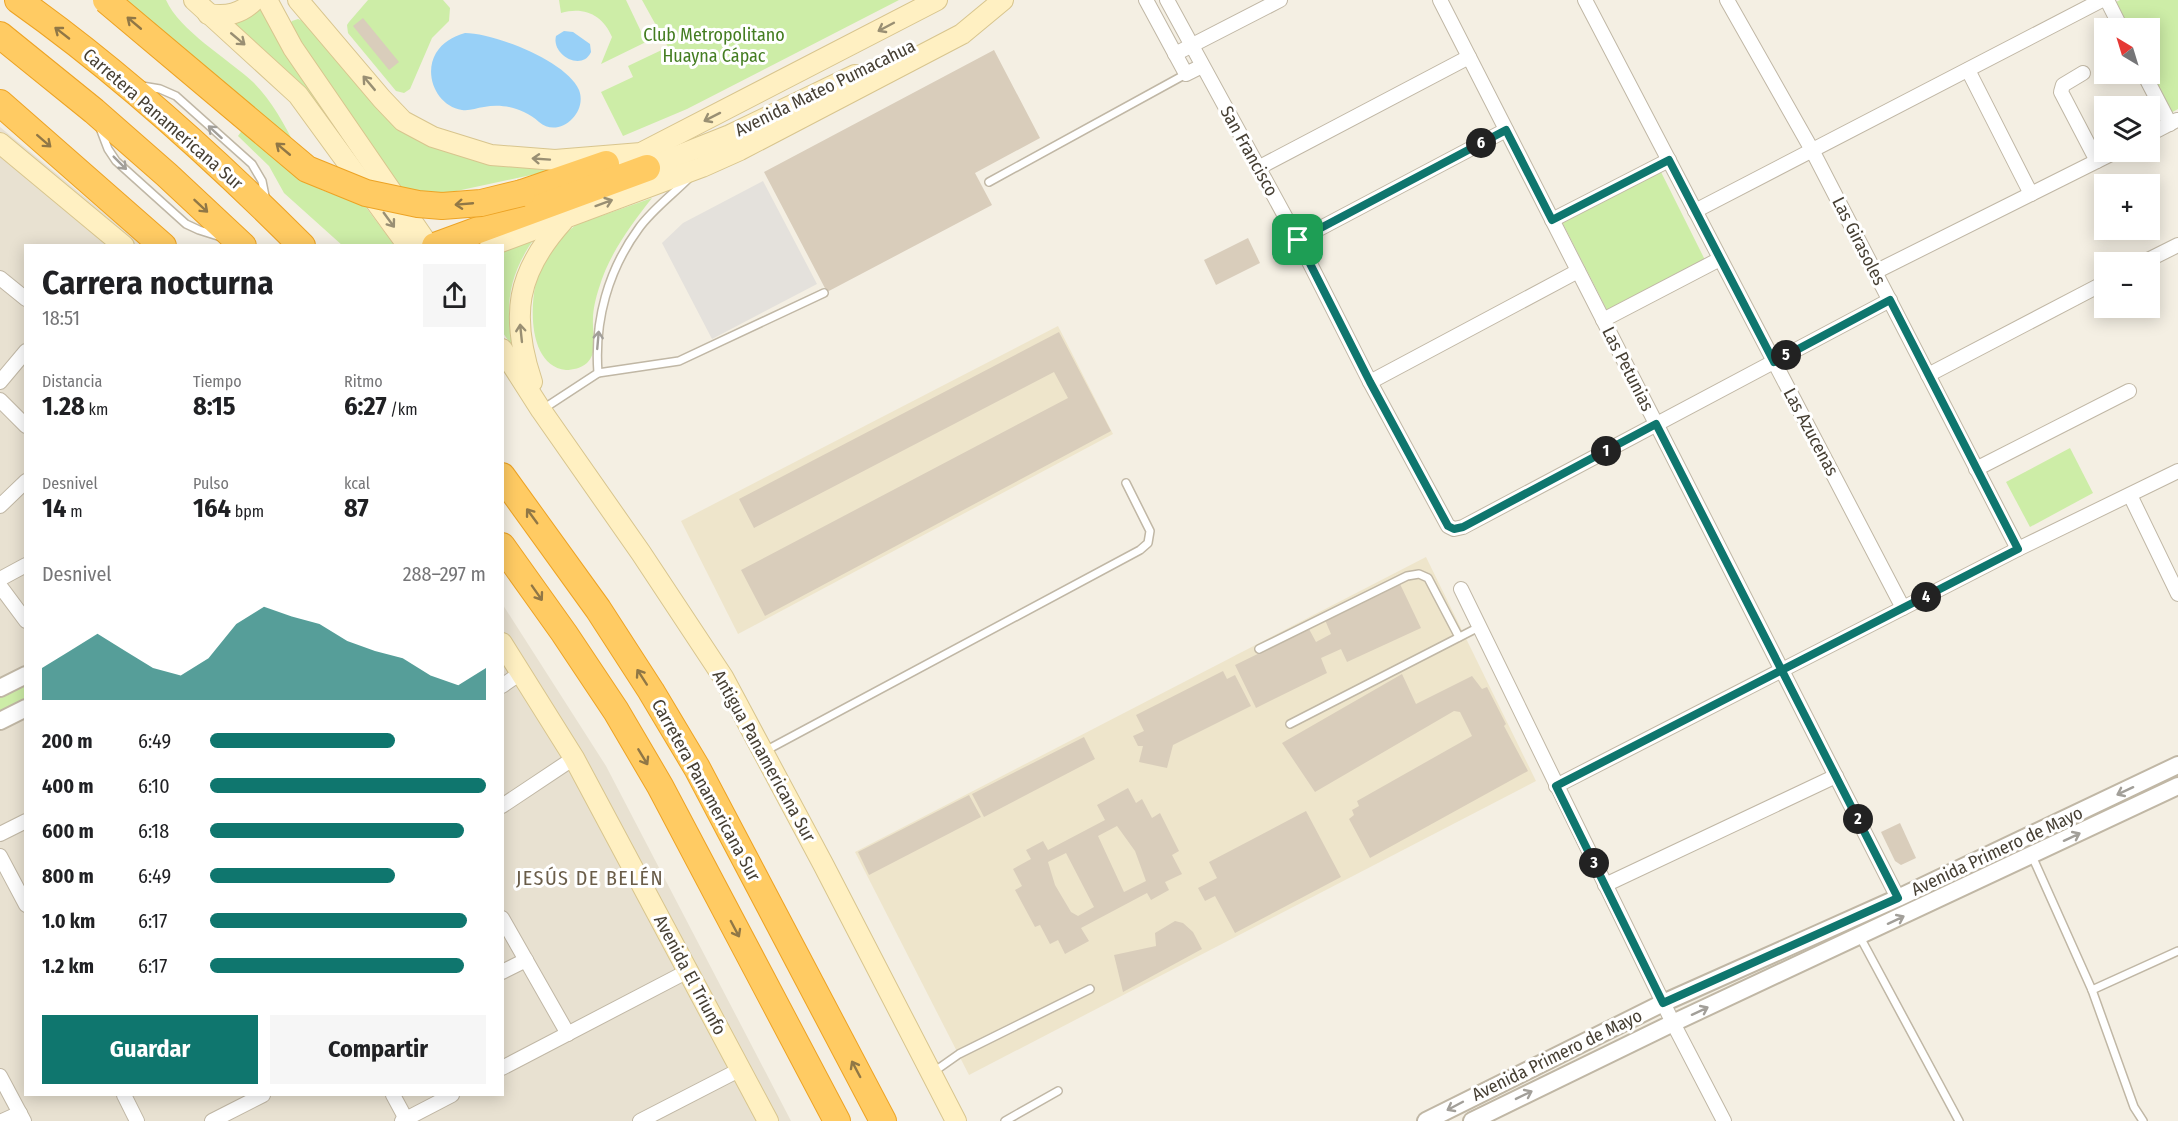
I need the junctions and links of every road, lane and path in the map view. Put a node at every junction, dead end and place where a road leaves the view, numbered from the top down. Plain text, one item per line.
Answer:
1 (18, 0) edge
2 (106, 0) edge
3 (194, 0) edge
4 (255, 0) edge
5 (267, 0) edge
6 (298, 0) edge
7 (937, 0) edge
8 (1001, 0) edge
9 (1146, 0) edge
10 (1167, 0) edge
11 (1280, 0) edge
12 (1440, 0) edge
13 (1585, 0) edge
14 (1727, 0) edge
15 (2102, 0) edge
16 (2107, 0) edge
17 (208, 14) junction
18 (2116, 18) edge
19 (0, 35) edge
20 (1191, 46) junction
21 (1175, 54) junction
22 (1469, 57) junction
23 (1202, 66) junction
24 (1968, 70) junction
25 (2083, 73) dead end
26 (1186, 74) junction
27 (2150, 84) edge
28 (0, 103) edge
29 (2174, 122) edge
30 (2160, 129) edge
31 (1506, 130) junction
32 (0, 143) edge
33 (1812, 150) junction
34 (2094, 155) edge
35 (644, 160) junction
36 (1669, 160) junction
37 (2095, 162) edge
38 (702, 167) junction
39 (1258, 168) junction
40 (989, 182) dead end
41 (2031, 194) junction
42 (523, 203) junction
43 (1695, 211) junction
44 (566, 218) junction
45 (1552, 220) junction
46 (1298, 240) junction
47 (241, 243) edge
48 (119, 244) edge
49 (160, 244) edge
50 (300, 244) edge
51 (407, 244) edge
52 (428, 244) edge
53 (439, 244) edge
54 (495, 244) edge
55 (2178, 245) edge
56 (2160, 254) edge
57 (1720, 259) junction
58 (1578, 271) junction
59 (1875, 272) junction
60 (0, 278) edge
61 (2094, 288) edge
62 (824, 293) dead end
63 (24, 297) edge
64 (1890, 300) junction
65 (1603, 320) junction
66 (24, 353) edge
67 (504, 353) edge
68 (1774, 362) junction
69 (504, 370) edge
70 (598, 373) junction
71 (1928, 375) junction
72 (0, 382) edge
73 (1370, 382) junction
74 (2129, 391) dead end
75 (0, 400) edge
76 (541, 410) junction
77 (24, 424) edge
78 (1656, 424) junction
79 (1976, 469) junction
80 (2178, 471) edge
81 (504, 479) edge
82 (24, 483) edge
83 (1126, 483) dead end
84 (2130, 495) junction
85 (0, 506) edge
86 (504, 549) edge
87 (2018, 549) junction
88 (24, 566) edge
89 (0, 579) edge
90 (0, 585) edge
91 (1461, 589) dead end
92 (2178, 594) edge
93 (1903, 608) junction
94 (24, 618) edge
95 (1479, 627) junction
96 (1459, 638) junction
97 (504, 646) edge
98 (1258, 649) dead end
99 (1782, 670) junction
100 (522, 672) junction
101 (24, 676) edge
102 (504, 685) edge
103 (0, 688) edge
104 (24, 709) edge
105 (0, 721) edge
106 (1290, 724) dead end
107 (763, 753) junction
108 (574, 758) junction
109 (2178, 765) edge
110 (1836, 776) junction
111 (1556, 786) junction
112 (2178, 786) edge
113 (504, 805) edge
114 (24, 822) edge
115 (0, 834) edge
116 (0, 856) edge
117 (2032, 856) junction
118 (1605, 885) junction
119 (1898, 898) junction
120 (24, 901) edge
121 (504, 922) edge
122 (1860, 937) junction
123 (2178, 951) edge
124 (526, 960) junction
125 (504, 971) edge
126 (688, 971) junction
127 (1090, 989) dead end
128 (2092, 990) junction
129 (1663, 1003) junction
130 (1673, 1023) junction
131 (568, 1034) junction
132 (504, 1067) edge
133 (741, 1069) junction
134 (930, 1074) junction
135 (0, 1076) edge
136 (1058, 1091) dead end
137 (124, 1096) edge
138 (262, 1096) edge
139 (393, 1096) edge
140 (450, 1096) edge
141 (22, 1117) edge
142 (404, 1120) edge
143 (2, 1121) edge
144 (137, 1121) edge
145 (212, 1121) edge
146 (640, 1121) edge
147 (768, 1121) edge
148 (837, 1121) edge
149 (883, 1121) edge
150 (956, 1121) edge
151 (1005, 1121) edge
152 (1426, 1121) edge
153 (1472, 1121) edge
154 (1724, 1121) edge
155 (1959, 1121) edge
156 (2143, 1121) edge

50 -> 1 highway, Carretera Panamericana Sur
42 -> 2 highway, bridge
3 - 17 main road
4 - 17 main road
5 - 52 main road
35 -> 6 main road
7 -> 35 main road, Avenida Mateo Pumacahua
8 - 35 main road, Avenida Mateo Pumacahua
8 - 38 main road
9 - 21 street
10 - 20 street, San Francisco
11 - 20 street
12 - 22 street, Las Petunias
13 - 36 street, Las Azucenas
14 - 33 street, Las Girasoles
15 - 24 street
16 - 18 street
17 -> 51 main road
19 -> 47 highway
20 - 21 street
20 - 23 street, San Francisco
21 - 26 street
22 - 31 street, Las Petunias
22 - 39 street
23 - 26 street
23 - 39 street, San Francisco
24 - 33 street
24 - 41 street
25 - 34 street
26 - 40 lane
27 - 29 street
28 -> 49 highway
29 - 30 street
31 - 45 street, Las Petunias
31 - 46 street
32 - 48 main road
33 - 43 street
33 - 59 street, Las Girasoles
35 - 42 highway
36 - 43 street, Las Azucenas
36 - 45 street
37 - 41 street
44 -> 38 main road
70 -> 38 lane
39 - 46 street, San Francisco
41 - 59 street
42 - 53 highway
43 - 57 street, Las Azucenas
44 - 54 main road
76 -> 44 main road
45 - 58 street, Las Petunias
46 - 73 street, San Francisco
55 - 56 street
57 - 65 street
57 - 68 street, Las Azucenas
58 - 65 street, Las Petunias
58 - 73 street
59 - 64 street, Las Girasoles
60 - 63 street
61 - 71 street
62 - 70 lane
64 - 68 street
64 - 71 street, Las Girasoles
65 - 78 street, Las Petunias
66 - 72 street
67 - 76 main road, Antigua Panamericana Sur
68 - 78 street
68 - 93 street, Las Azucenas
69 - 76 main road, Antigua Panamericana Sur
70 - 76 lane
71 - 79 street, Las Girasoles
73 - 78 street, San Francisco
74 - 79 street
75 - 77 street
76 - 107 main road, Antigua Panamericana Sur
78 - 99 street, Las Petunias
79 - 87 street, Las Girasoles
80 - 84 street
149 -> 81 highway, Carretera Panamericana Sur
82 - 85 street
83 - 107 lane
84 - 87 street
84 - 92 street
86 -> 148 highway
87 - 93 street
88 - 89 street
90 - 94 street
91 - 95 street
93 - 99 street
95 - 96 lane
95 - 111 street
96 - 98 lane
96 - 106 lane
97 - 100 main road, Avenida El Triunfo
99 - 110 street, Las Petunias
99 - 111 street
100 - 102 street
100 - 108 main road, Avenida El Triunfo
101 - 103 street
104 - 105 street
107 - 134 main road, Antigua Panamericana Sur
108 - 113 street
108 - 126 main road, Avenida El Triunfo
109 -> 119 street, Avenida Primero de Mayo
110 - 118 street
110 - 119 street, Las Petunias
111 - 118 street
117 -> 112 street, Avenida Primero de Mayo
114 - 115 street
116 - 120 street
122 -> 117 street, Avenida Primero de Mayo
117 - 128 lane
118 - 129 street
119 - 129 street, Avenida Primero de Mayo
121 - 124 street
130 -> 122 street, Avenida Primero de Mayo
122 - 155 lane
123 - 128 lane
124 - 125 street
124 - 131 street
126 - 131 street
126 - 133 main road, Avenida El Triunfo
127 - 134 lane
128 - 156 lane
129 - 130 street
129 -> 152 street, Avenida Primero de Mayo
153 -> 130 street, Avenida Primero de Mayo
130 - 154 street
131 - 132 street
133 - 146 street
133 - 147 main road, Avenida El Triunfo
134 - 150 main road, Antigua Panamericana Sur
135 - 141 street
136 - 151 lane
137 - 144 street
138 - 145 street
139 - 142 street
140 - 142 street
141 - 143 street

